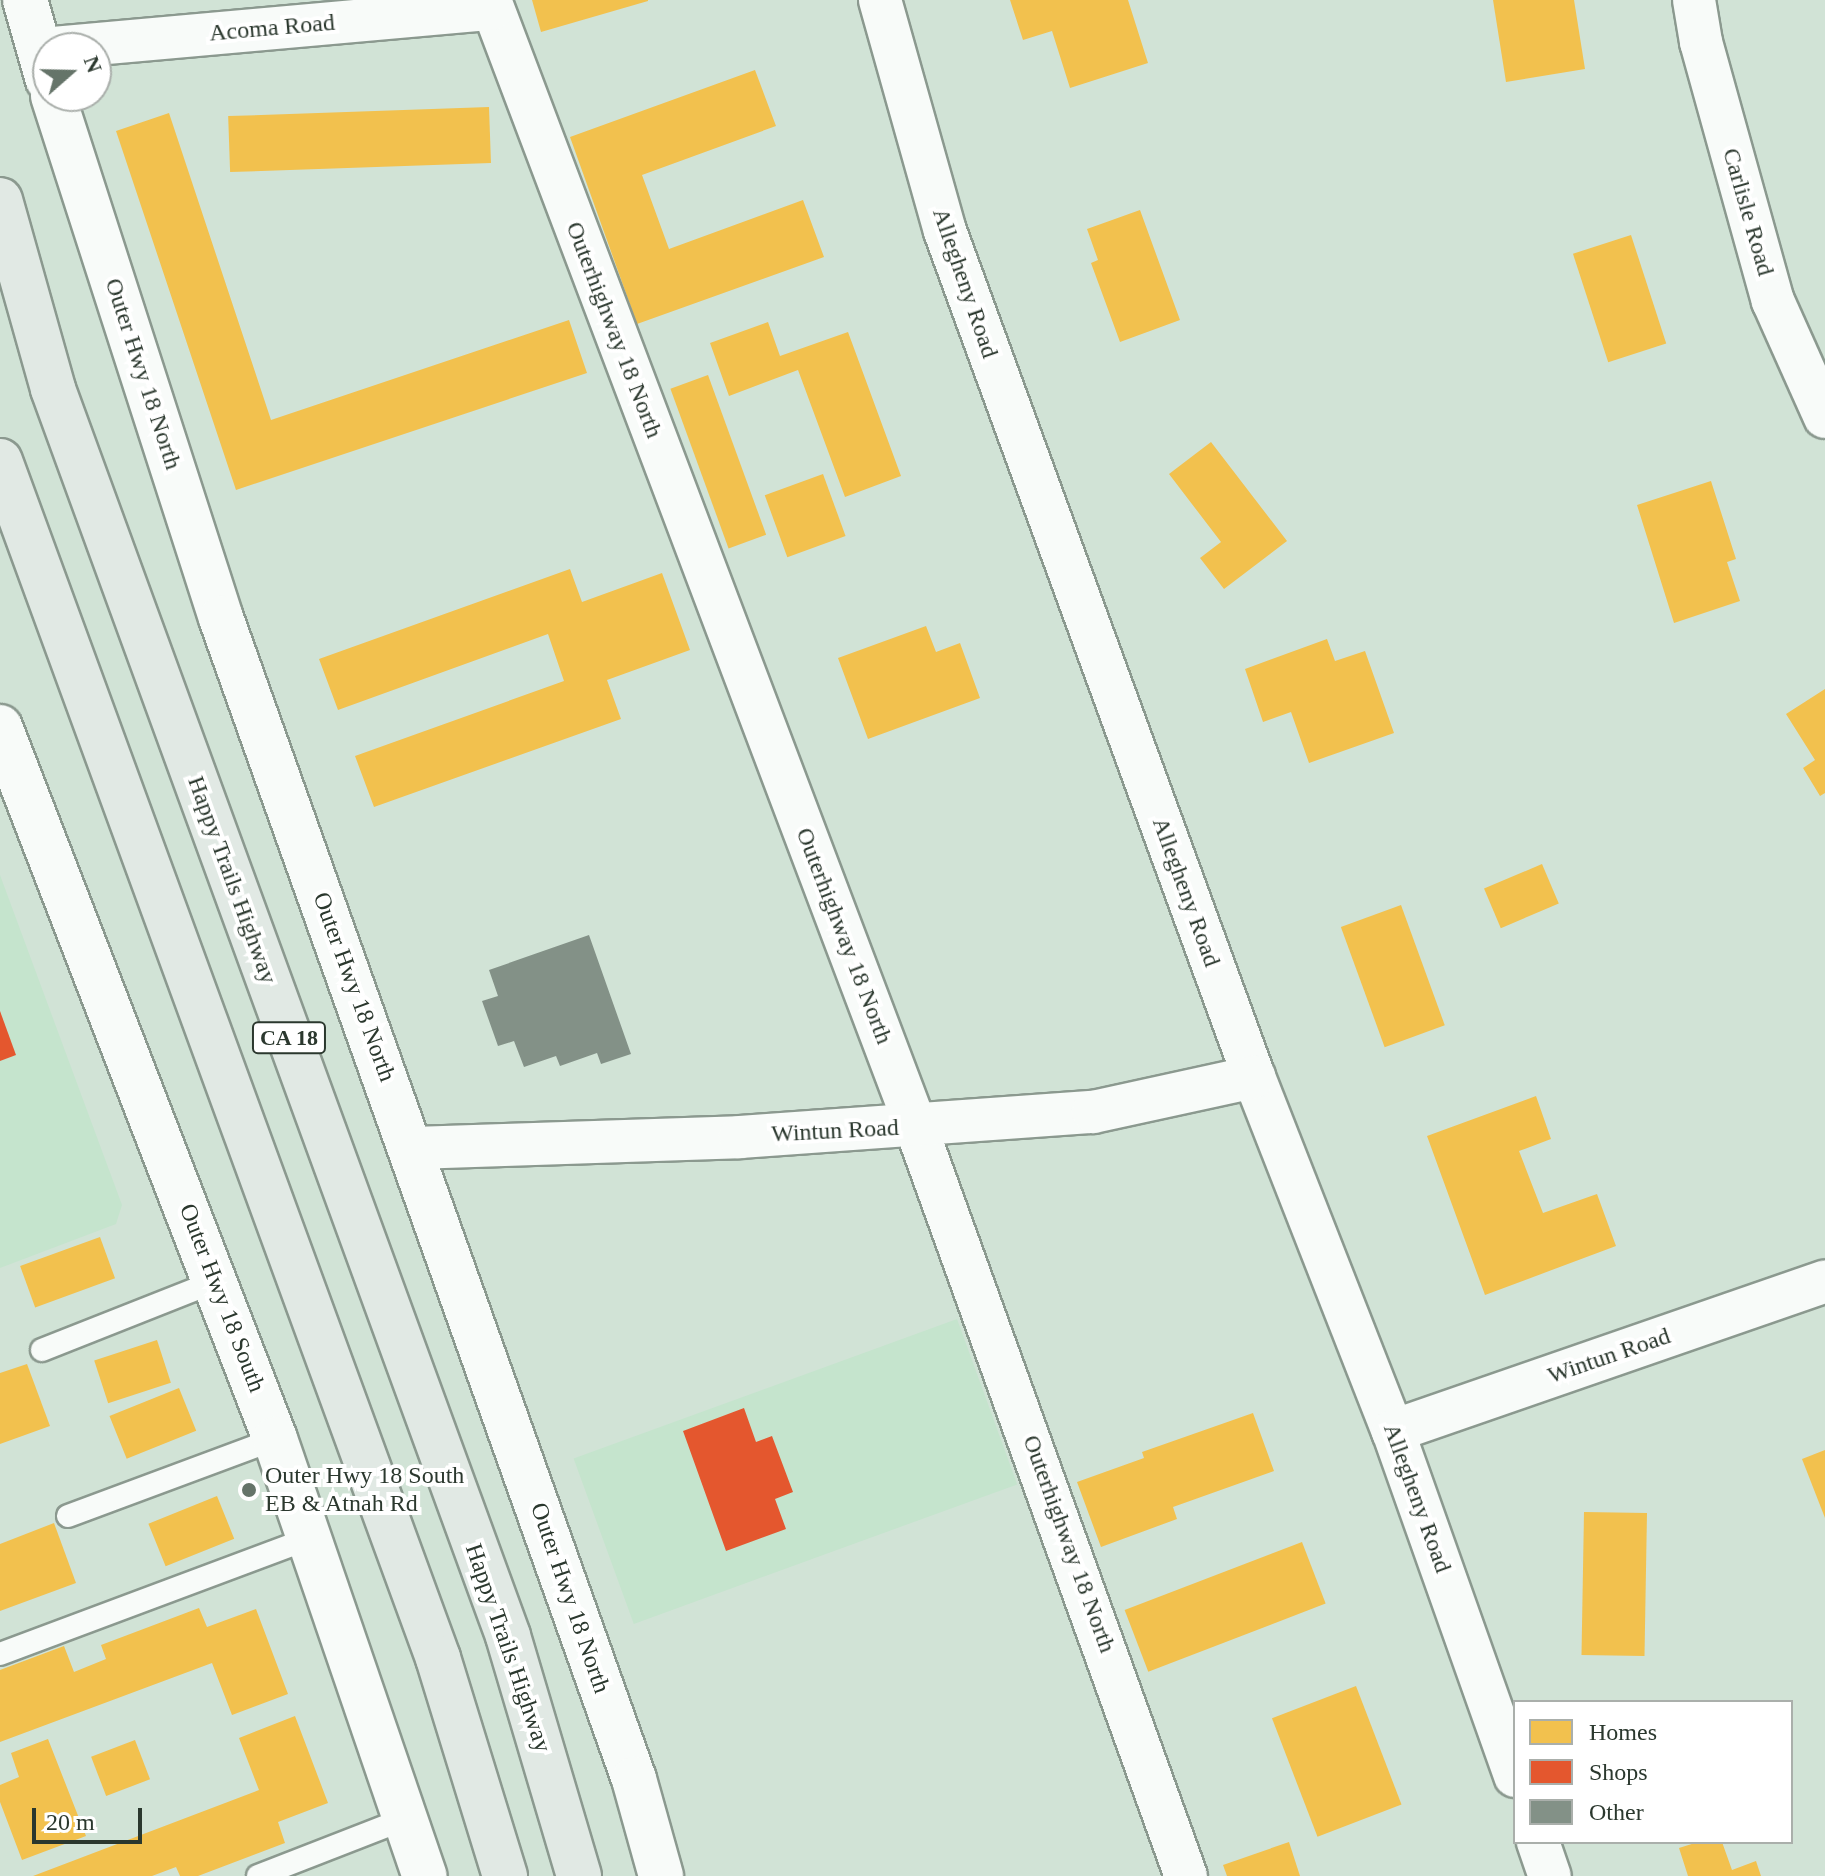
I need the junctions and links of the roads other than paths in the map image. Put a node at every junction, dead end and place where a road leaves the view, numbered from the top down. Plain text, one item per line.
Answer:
1 (25, 0) edge
2 (880, 0) edge
3 (1694, 0) edge
4 (491, 4) edge
5 (37, 32) edge
6 (112, 49) edge
7 (58, 112) edge
8 (0, 200) edge
9 (1825, 417) edge
10 (0, 461) edge
11 (0, 727) edge
12 (1254, 1077) junction
13 (916, 1127) junction
14 (412, 1148) junction
15 (216, 1281) junction
16 (1825, 1281) edge
17 (42, 1350) dead end
18 (1393, 1431) junction
19 (275, 1439) junction
20 (68, 1516) dead end
21 (311, 1538) junction
22 (0, 1654) edge
23 (1513, 1770) edge
24 (407, 1818) junction
25 (1539, 1844) edge
26 (258, 1876) edge
27 (425, 1876) edge
28 (505, 1876) edge
29 (579, 1876) edge
30 (661, 1876) edge
31 (1186, 1876) edge
32 (1550, 1876) edge

1 - 5 street
2 - 12 street, Allegheny Road
3 - 9 street, Carlisle Road
4 - 6 street, Acoma Road
4 - 13 street, Outerhighway 18 North
7 - 14 street, Outer Hwy 18 North
8 - 29 main road, Happy Trails Highway / CA 18
10 - 28 main road, CA 18
11 - 15 street, Outer Hwy 18 South
12 - 13 street, Wintun Road
12 - 18 street, Allegheny Road
13 - 14 street, Wintun Road
13 - 31 street, Outerhighway 18 North
14 - 30 street, Outer Hwy 18 North
15 - 17 lane
15 - 19 street, Outer Hwy 18 South
16 - 18 street, Wintun Road
18 - 23 street, Allegheny Road
19 - 20 lane
19 - 21 street, Outer Hwy 18 South
21 - 22 lane
21 - 24 street, Outer Hwy 18 South
24 - 26 lane
24 - 27 street, Outer Hwy 18 South
25 - 32 street

